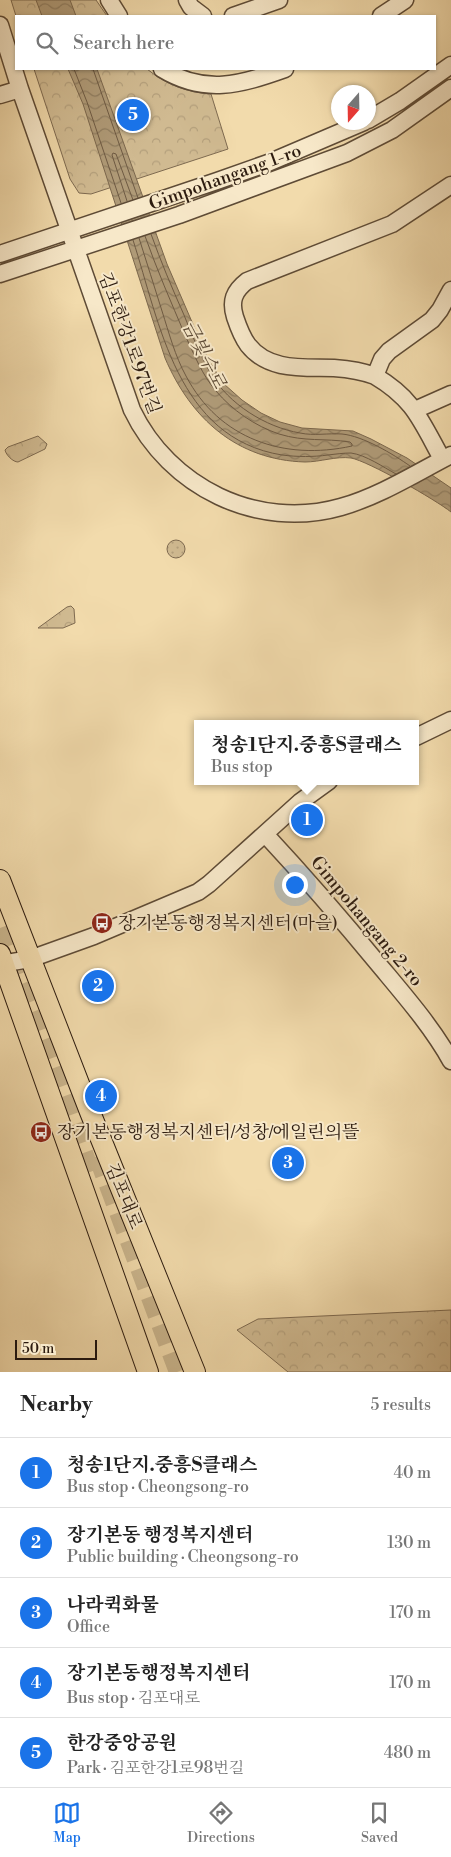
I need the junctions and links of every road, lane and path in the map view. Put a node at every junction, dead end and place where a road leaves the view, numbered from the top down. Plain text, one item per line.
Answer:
1 (109, 0) edge
2 (187, 0) edge
3 (279, 0) edge
4 (405, 0) edge
5 (118, 15) edge
6 (202, 15) edge
7 (236, 15) edge
8 (382, 15) edge
9 (0, 25) edge
10 (451, 66) edge
11 (164, 70) edge
12 (282, 70) edge
13 (451, 88) edge
14 (20, 89) junction
15 (0, 95) edge
16 (376, 115) edge
17 (345, 130) edge
18 (451, 185) edge
19 (68, 231) junction
20 (75, 251) junction
21 (0, 254) edge
22 (0, 274) edge
23 (451, 290) edge
24 (375, 376) junction
25 (451, 394) edge
26 (415, 410) junction
27 (444, 458) edge
28 (451, 720) edge
29 (419, 736) edge
30 (323, 785) edge
31 (265, 834) junction
32 (0, 880) edge
33 (30, 959) junction
34 (1, 960) edge
35 (451, 1061) edge
36 (148, 1372) edge
37 (195, 1372) edge

1 - 5 street
2 - 6 street
3 - 7 street
4 - 8 street
9 - 14 street, 김포한강1로97번길
10 - 16 street
11 - 12 street
13 - 20 street, Gimpohangang 1-ro
14 - 15 street
14 - 19 street, 김포한강1로97번길
17 - 19 street, Gimpohangang 1-ro
18 - 24 street, 김포한강1로97번길
19 - 20 street, 김포한강1로97번길
19 - 21 street, Gimpohangang 1-ro
20 - 22 street, Gimpohangang 1-ro
20 - 27 street, 김포한강1로97번길
23 - 24 street
24 - 26 street, 김포한강1로97번길
25 - 26 street
26 - 27 street, 김포한강1로97번길
28 - 29 street
30 - 31 street
31 - 33 street
31 - 35 street, Gimpohangang 2-ro
32 - 33 main road, 김포대로
33 - 34 street
33 - 37 main road, 김포대로
34 - 36 main road, 김포대로

